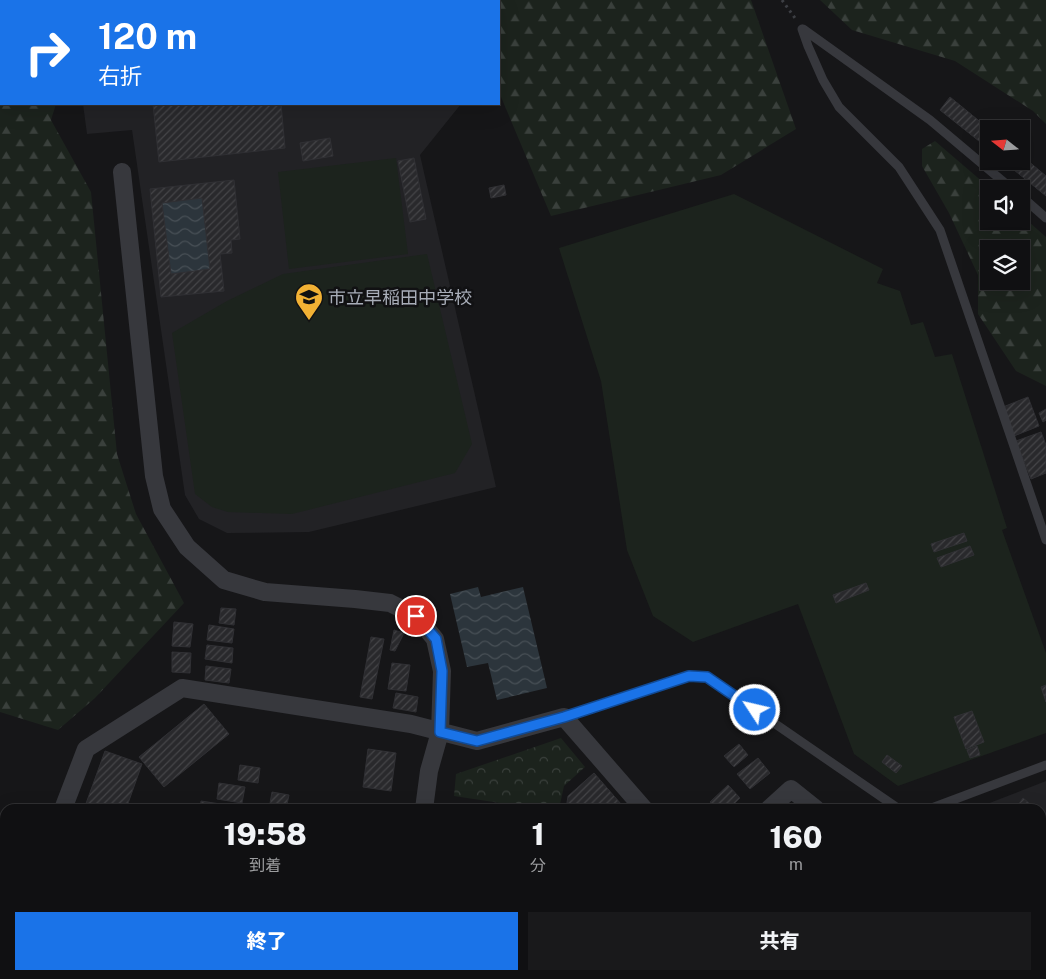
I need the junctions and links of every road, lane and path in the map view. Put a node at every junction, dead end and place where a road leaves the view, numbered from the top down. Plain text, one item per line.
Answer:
1 (782, 0) edge
2 (802, 29) junction
3 (122, 172) dead end
4 (1001, 180) edge
5 (1030, 204) edge
6 (1046, 218) edge
7 (1046, 540) edge
8 (564, 717) junction
9 (440, 732) junction
10 (1046, 765) edge
11 (65, 804) edge
12 (425, 804) edge
13 (640, 804) edge
14 (774, 804) edge
15 (810, 804) edge
16 (892, 804) edge
17 (943, 804) edge

1 - 2 path
2 - 4 lane
2 - 7 lane
3 - 9 street
5 - 6 lane
8 - 9 street
8 - 13 street
8 - 16 lane
9 - 11 street
9 - 12 street
10 - 17 lane
14 - 15 street

